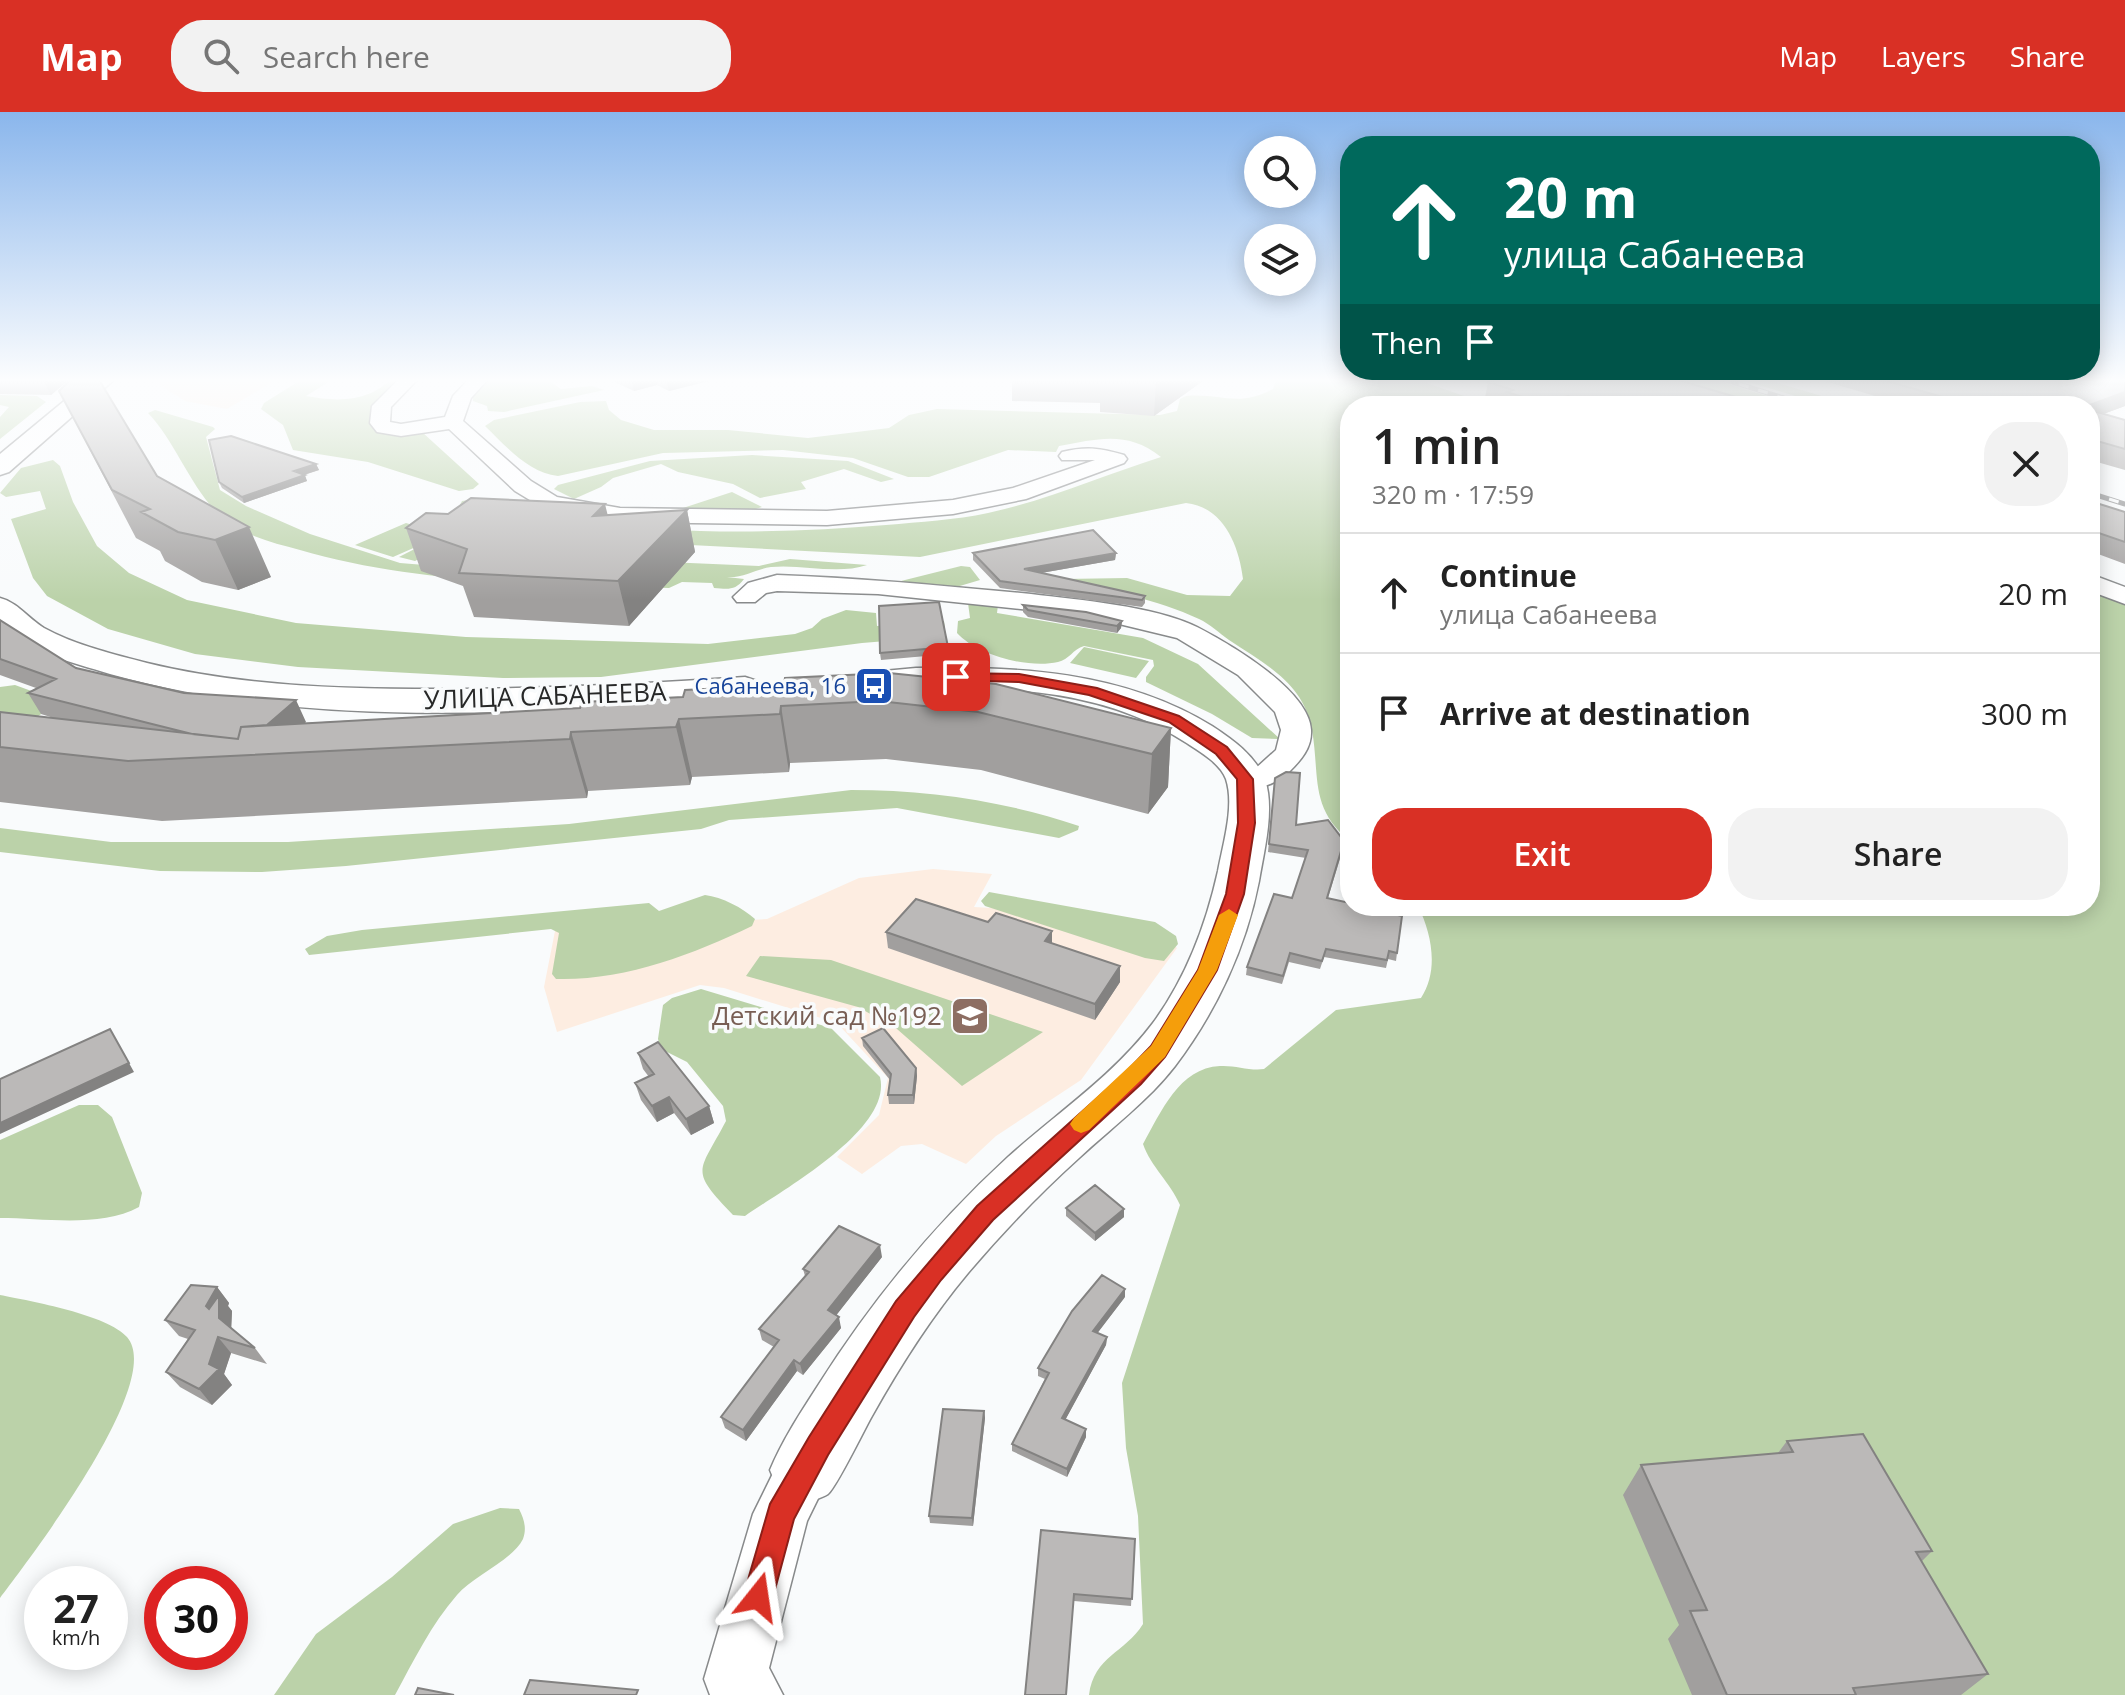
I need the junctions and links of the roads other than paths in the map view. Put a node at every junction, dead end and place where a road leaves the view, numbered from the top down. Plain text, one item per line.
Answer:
1 (18, 452) edge
2 (486, 452) edge
3 (1069, 456) dead end
4 (0, 467) edge
5 (2100, 586) edge
6 (2125, 596) edge
7 (746, 597) dead end
8 (0, 607) edge
9 (844, 681) edge
10 (778, 686) edge
11 (1245, 779) junction
12 (804, 1470) joint
13 (752, 1695) edge

1 - 4 street
2 - 3 street
5 - 6 street
7 - 11 street
8 - 10 street, УЛИЦА САБАНЕЕВА
9 - 11 street
11 - 12 street
12 - 13 street

